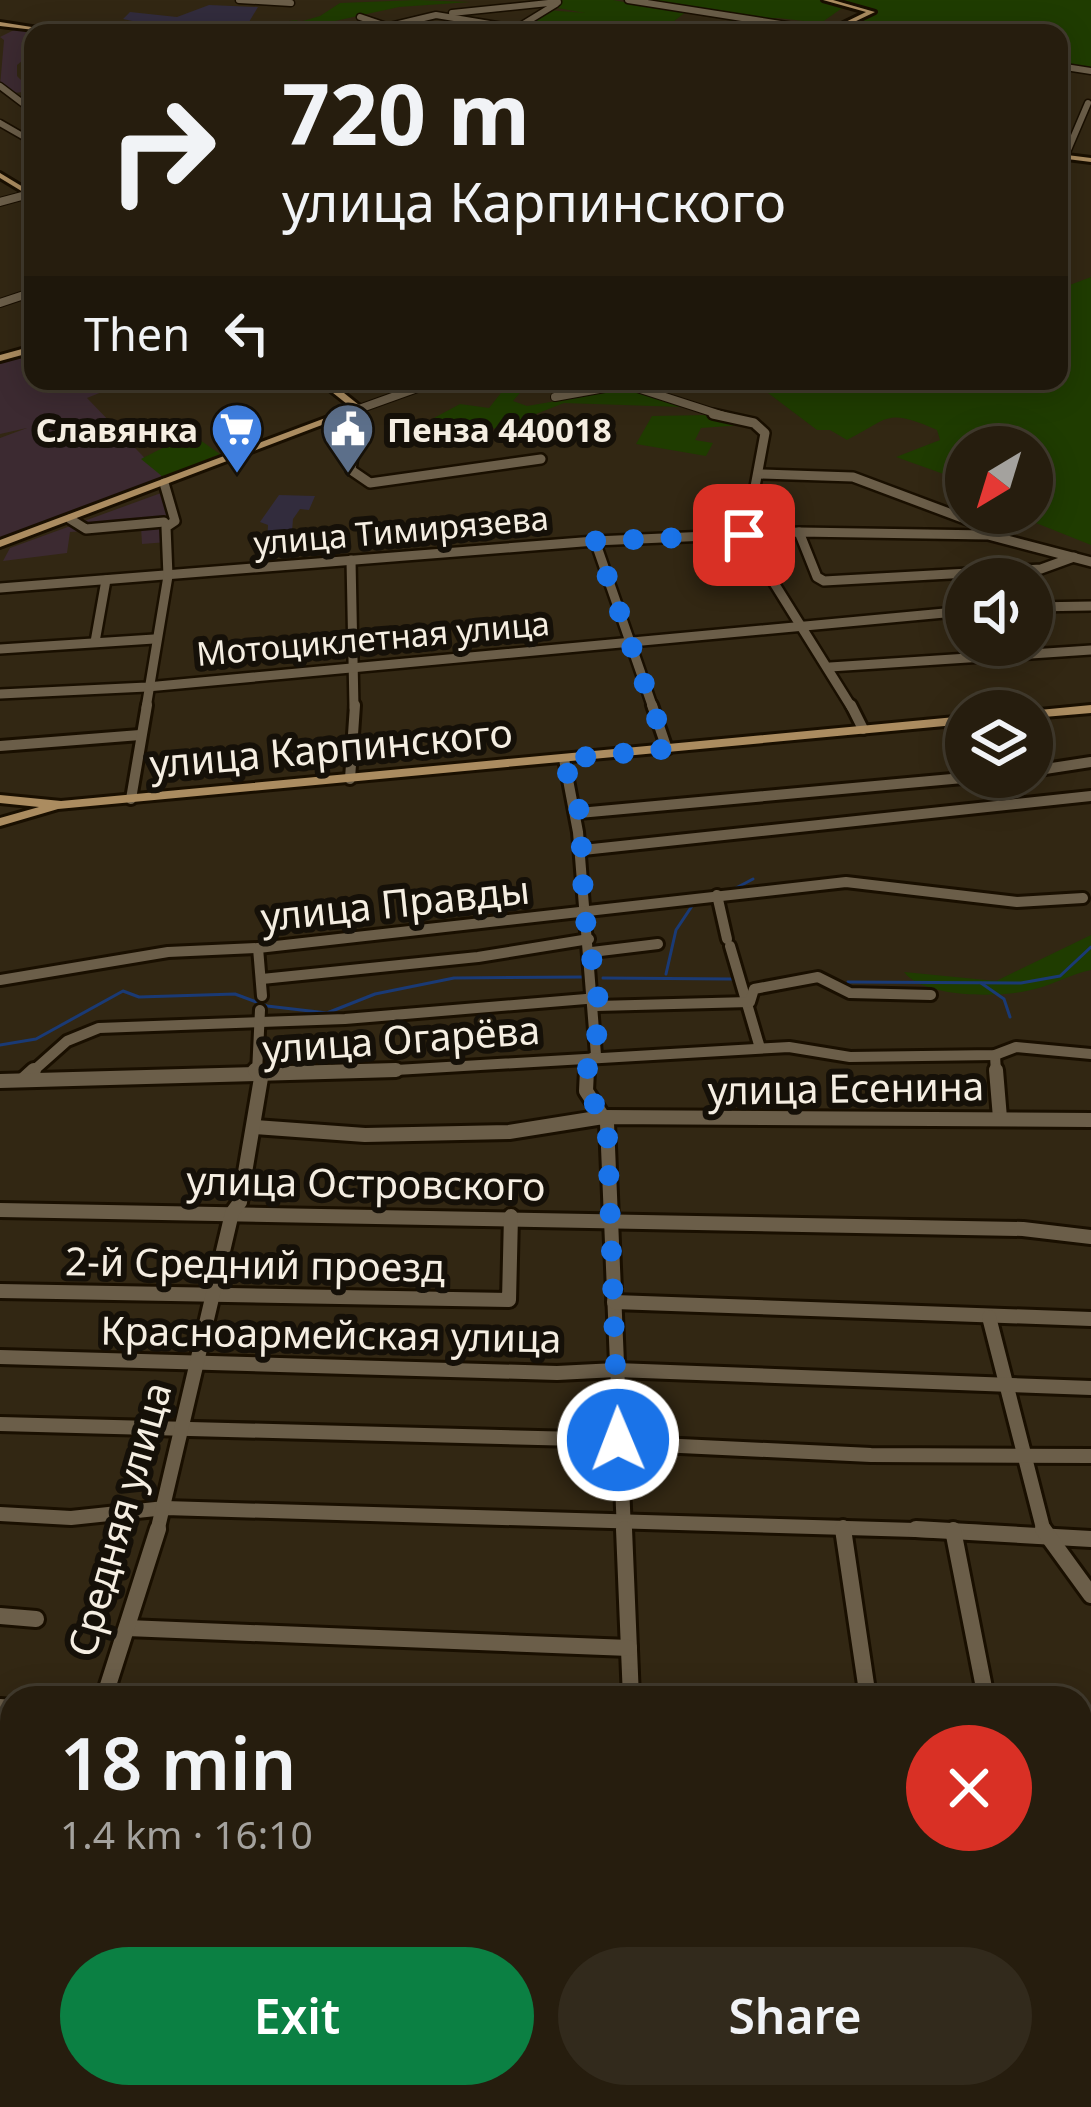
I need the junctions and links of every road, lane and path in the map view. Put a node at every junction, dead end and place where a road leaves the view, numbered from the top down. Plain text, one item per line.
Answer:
1 (239, 0) edge
2 (628, 0) edge
3 (826, 0) edge
4 (560, 1) edge
5 (291, 3) edge
6 (447, 14) dead end
7 (360, 17) dead end
8 (0, 24) edge
9 (378, 24) edge
10 (398, 24) edge
11 (481, 24) edge
12 (523, 24) edge
13 (778, 24) edge
14 (846, 24) edge
15 (15, 27) junction
16 (24, 28) edge
17 (0, 33) edge
18 (0, 86) edge
19 (1088, 103) edge
20 (24, 109) edge
21 (1068, 145) edge
22 (337, 390) edge
23 (412, 390) edge
24 (598, 390) edge
25 (648, 390) edge
26 (555, 397) dead end
27 (354, 411) junction
28 (541, 458) dead end
29 (759, 474) junction
30 (164, 483) junction
31 (70, 518) junction
32 (164, 522) dead end
33 (799, 532) junction
34 (760, 533) junction
35 (744, 535) junction
36 (1015, 538) junction
37 (595, 541) junction
38 (4, 544) edge
39 (1074, 557) junction
40 (352, 560) junction
41 (1091, 562) edge
42 (168, 576) junction
43 (106, 580) junction
44 (0, 589) edge
45 (1091, 606) edge
46 (1053, 607) edge
47 (945, 612) edge
48 (800, 623) junction
49 (154, 639) junction
50 (95, 642) junction
51 (630, 643) junction
52 (0, 649) edge
53 (1091, 650) edge
54 (357, 667) junction
55 (830, 667) junction
56 (147, 687) junction
57 (0, 694) edge
58 (1091, 709) edge
59 (1053, 712) edge
60 (945, 722) edge
61 (863, 729) junction
62 (140, 735) junction
63 (0, 746) edge
64 (667, 749) junction
65 (563, 759) junction
66 (1091, 762) edge
67 (1053, 768) edge
68 (350, 779) junction
69 (945, 780) edge
70 (1091, 796) edge
71 (0, 799) edge
72 (131, 799) junction
73 (61, 805) junction
74 (580, 813) junction
75 (0, 822) edge
76 (583, 850) junction
77 (717, 895) junction
78 (1083, 898) dead end
79 (584, 911) junction
80 (658, 944) dead end
81 (590, 945) junction
82 (259, 947) junction
83 (262, 979) junction
84 (0, 980) edge
85 (931, 995) dead end
86 (597, 1002) junction
87 (750, 1002) junction
88 (260, 1009) junction
89 (760, 1048) junction
90 (1091, 1054) edge
91 (596, 1055) junction
92 (995, 1055) junction
93 (261, 1078) junction
94 (23, 1080) junction
95 (0, 1081) edge
96 (603, 1117) junction
97 (1000, 1118) junction
98 (1091, 1120) edge
99 (255, 1127) junction
100 (0, 1210) edge
101 (232, 1214) junction
102 (511, 1216) junction
103 (610, 1218) junction
104 (1091, 1237) edge
105 (0, 1291) edge
106 (215, 1298) junction
107 (614, 1302) junction
108 (989, 1317) junction
109 (1091, 1319) edge
110 (0, 1357) edge
111 (199, 1364) junction
112 (616, 1370) junction
113 (1007, 1387) junction
114 (1091, 1388) edge
115 (0, 1424) edge
116 (184, 1430) junction
117 (618, 1442) junction
118 (1024, 1453) junction
119 (1091, 1456) edge
120 (165, 1508) junction
121 (0, 1514) edge
122 (623, 1519) junction
123 (843, 1527) junction
124 (953, 1530) junction
125 (1044, 1533) junction
126 (1091, 1539) edge
127 (1091, 1595) edge
128 (0, 1616) edge
129 (36, 1619) dead end
130 (127, 1628) junction
131 (629, 1648) junction
132 (108, 1686) edge
133 (631, 1686) edge
134 (866, 1686) edge
135 (984, 1686) edge

1 - 5 street
2 - 13 street
3 - 14 main road
4 - 6 street
4 - 12 street
7 - 9 street
8 - 15 main road
10 - 11 street
15 - 16 main road
15 - 17 main road
18 - 20 street
19 - 21 street
22 - 27 main road
23 - 27 street
24 - 26 street
25 - 29 street
27 - 28 street
27 - 30 main road
29 - 34 street
29 - 36 street
30 - 31 main road
30 - 42 street
31 - 32 street
31 - 38 main road
33 - 34 street, улица Тимирязева
33 - 36 street, улица Тимирязева
33 - 39 street
34 - 35 street, улица Тимирязева
35 - 37 street, улица Тимирязева
35 - 48 street
36 - 39 street, улица Тимирязева
37 - 40 street, улица Тимирязева
37 - 51 street
39 - 41 street, улица Тимирязева
40 - 42 street, улица Тимирязева
40 - 54 street
42 - 43 street, улица Тимирязева
42 - 49 street
43 - 44 street, улица Тимирязева
43 - 50 street
45 - 46 street
47 - 48 street, Мотоциклетная улица
48 - 51 street, Мотоциклетная улица
48 - 55 street
49 - 50 street
49 - 56 street
50 - 52 street
51 - 54 street, Мотоциклетная улица
51 - 64 street
53 - 55 street
54 - 56 street, Мотоциклетная улица
54 - 68 street
55 - 61 street
56 - 57 street, Мотоциклетная улица
56 - 62 street
58 - 59 main road
60 - 61 main road, улица Карпинского
61 - 64 main road, улица Карпинского
62 - 63 street
62 - 72 street
64 - 65 main road, улица Карпинского
65 - 68 main road, улица Карпинского
65 - 74 street
66 - 67 street
68 - 72 main road, улица Карпинского
69 - 74 street
70 - 76 street
71 - 73 main road, улица Карпинского
72 - 73 main road, улица Карпинского
73 - 75 main road, улица Карпинского
74 - 76 street
76 - 79 street
77 - 78 street, улица Правды
77 - 79 street, улица Правды
77 - 87 street
79 - 81 street
79 - 82 street, улица Правды
80 - 81 street
81 - 83 street
81 - 86 street
82 - 83 street, Средняя улица
82 - 84 street, улица Правды
83 - 88 street, Средняя улица
85 - 87 street
86 - 87 street
86 - 88 street
86 - 91 street
87 - 89 street
88 - 93 street, Средняя улица
88 - 94 street
89 - 91 street, улица Огарёва
89 - 92 street, улица Огарёва
90 - 92 street, улица Огарёва
91 - 93 street, улица Огарёва
91 - 96 street
92 - 97 street
93 - 94 street, улица Огарёва
93 - 99 street, Средняя улица
94 - 95 street, улица Огарёва
96 - 97 street, улица Есенина
96 - 99 street, улица Есенина
96 - 103 street
97 - 98 street, улица Есенина
99 - 101 street, Средняя улица
100 - 101 street, улица Островского
101 - 102 street, улица Островского
101 - 106 street, Средняя улица
102 - 103 street, улица Островского
102 - 106 street, 2-й Средний проезд
103 - 104 street, улица Островского
103 - 107 street
105 - 106 street, 2-й Средний проезд
106 - 111 street, Средняя улица
107 - 108 street
107 - 112 street
108 - 109 street
108 - 113 street
110 - 111 street, Красноармейская улица
111 - 112 street, Красноармейская улица
111 - 116 street, Средняя улица
112 - 113 street, Красноармейская улица
112 - 117 street
113 - 114 street, Красноармейская улица
113 - 118 street
115 - 116 street
116 - 117 street
116 - 120 street, Средняя улица
117 - 118 street
117 - 122 street
118 - 119 street
118 - 125 street
120 - 121 street
120 - 122 street
120 - 130 street, Средняя улица
122 - 123 street
122 - 131 street
123 - 124 street
123 - 134 street
124 - 125 street
124 - 135 street
125 - 126 street
125 - 127 street
128 - 129 street
130 - 131 street
130 - 132 street, Средняя улица
131 - 133 street

